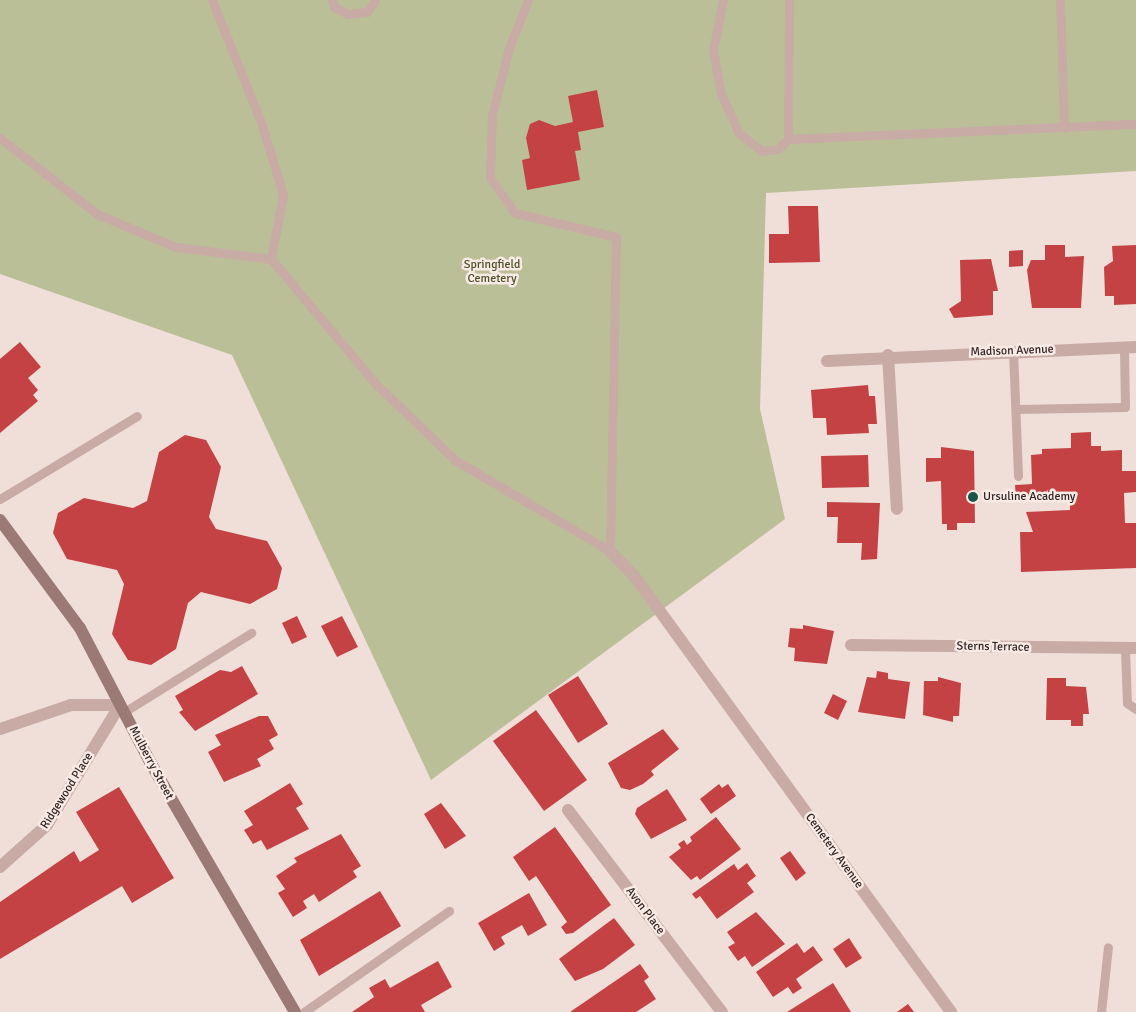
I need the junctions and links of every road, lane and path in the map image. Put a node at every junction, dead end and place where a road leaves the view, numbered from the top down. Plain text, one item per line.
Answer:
1 (212, 0) edge
2 (332, 0) edge
3 (375, 0) edge
4 (528, 0) edge
5 (723, 0) edge
6 (789, 0) edge
7 (1060, 0) edge
8 (1136, 124) edge
9 (1064, 128) junction
10 (0, 138) edge
11 (788, 139) junction
12 (271, 259) junction
13 (1130, 347) edge
14 (1014, 351) junction
15 (888, 355) junction
16 (827, 361) dead end
17 (1017, 409) junction
18 (137, 416) dead end
19 (1018, 476) dead end
20 (0, 498) edge
21 (897, 509) dead end
22 (0, 520) edge
23 (610, 551) junction
24 (251, 633) dead end
25 (851, 645) dead end
26 (1131, 649) edge
27 (122, 708) junction
28 (1136, 709) edge
29 (0, 729) edge
30 (568, 810) dead end
31 (0, 867) edge
32 (449, 911) dead end
33 (1108, 947) dead end
34 (295, 1012) edge
35 (304, 1012) edge
36 (722, 1012) edge
37 (952, 1012) edge
38 (1101, 1012) edge

1 - 12 lane
2 - 3 lane
4 - 23 lane
5 - 11 lane
6 - 11 lane
7 - 9 lane
8 - 9 lane
9 - 11 lane
10 - 12 lane
12 - 23 lane
13 - 14 street, Madison Avenue
13 - 17 lane
14 - 15 street, Madison Avenue
14 - 17 lane
15 - 16 street, Madison Avenue
15 - 21 street
17 - 19 lane
18 - 20 lane
22 - 27 street, Mulberry Street
23 - 37 street, Cemetery Avenue
24 - 27 lane
25 - 26 street, Sterns Terrace
26 - 28 lane
27 - 29 street
27 - 31 street, Ridgewood Place
27 - 34 street, Mulberry Street
30 - 36 street, Avon Place
32 - 35 lane
33 - 38 lane

